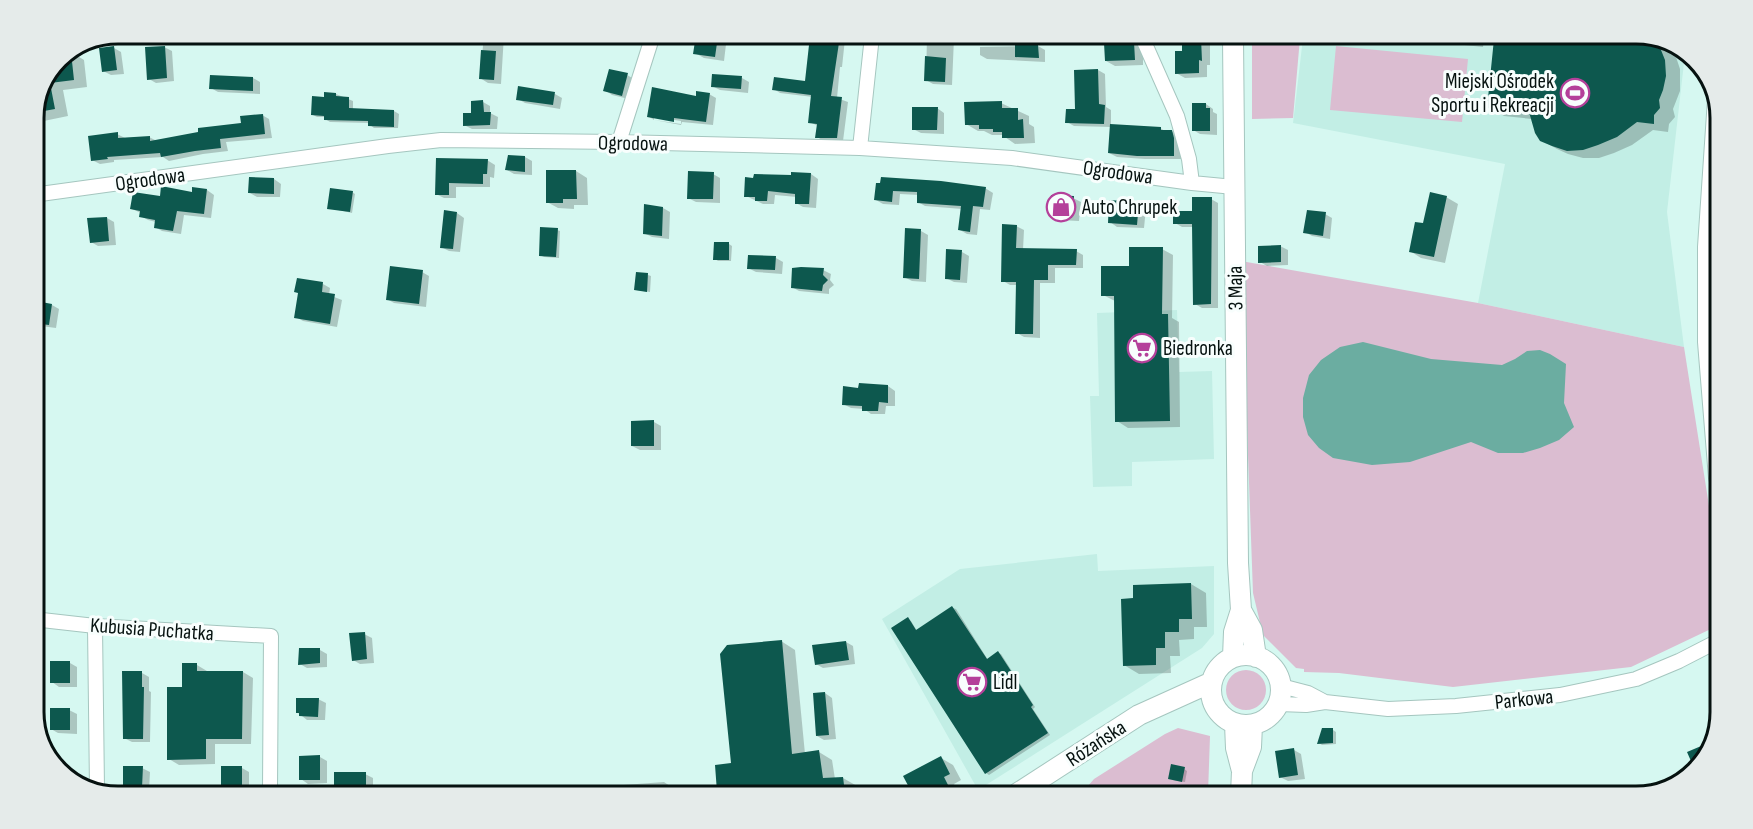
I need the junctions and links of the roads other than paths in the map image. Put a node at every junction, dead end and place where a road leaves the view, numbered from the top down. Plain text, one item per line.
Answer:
1 (650, 44) edge
2 (871, 44) edge
3 (1145, 44) edge
4 (1233, 44) edge
5 (619, 142) junction
6 (860, 148) junction
7 (1192, 183) junction
8 (1709, 186) edge
9 (1234, 187) junction
10 (44, 193) edge
11 (1709, 397) edge
12 (1241, 610) junction
13 (44, 620) edge
14 (95, 626) junction
15 (1710, 645) edge
16 (1233, 657) junction
17 (1256, 657) junction
18 (1212, 691) junction
19 (1280, 695) junction
20 (1244, 724) junction
21 (97, 782) edge
22 (270, 786) edge
23 (1029, 786) edge
24 (1241, 786) edge

1 - 5 street
2 - 6 street
3 - 7 street
4 - 9 street, 3 Maja
5 - 6 street, Ogrodowa
5 - 10 street, Ogrodowa
6 - 7 street, Ogrodowa
7 - 9 street, Ogrodowa
8 - 11 street
9 - 12 street, 3 Maja
12 - 16 street, 3 Maja
12 - 17 street, 3 Maja
13 - 14 street, Kubusia Puchatka
14 - 21 street
14 - 22 street, Kubusia Puchatka
15 - 19 street, Parkowa
16 - 17 street
16 - 18 street
17 - 19 street
18 - 20 street
18 - 23 street, Różańska
19 - 20 street
20 - 24 street

